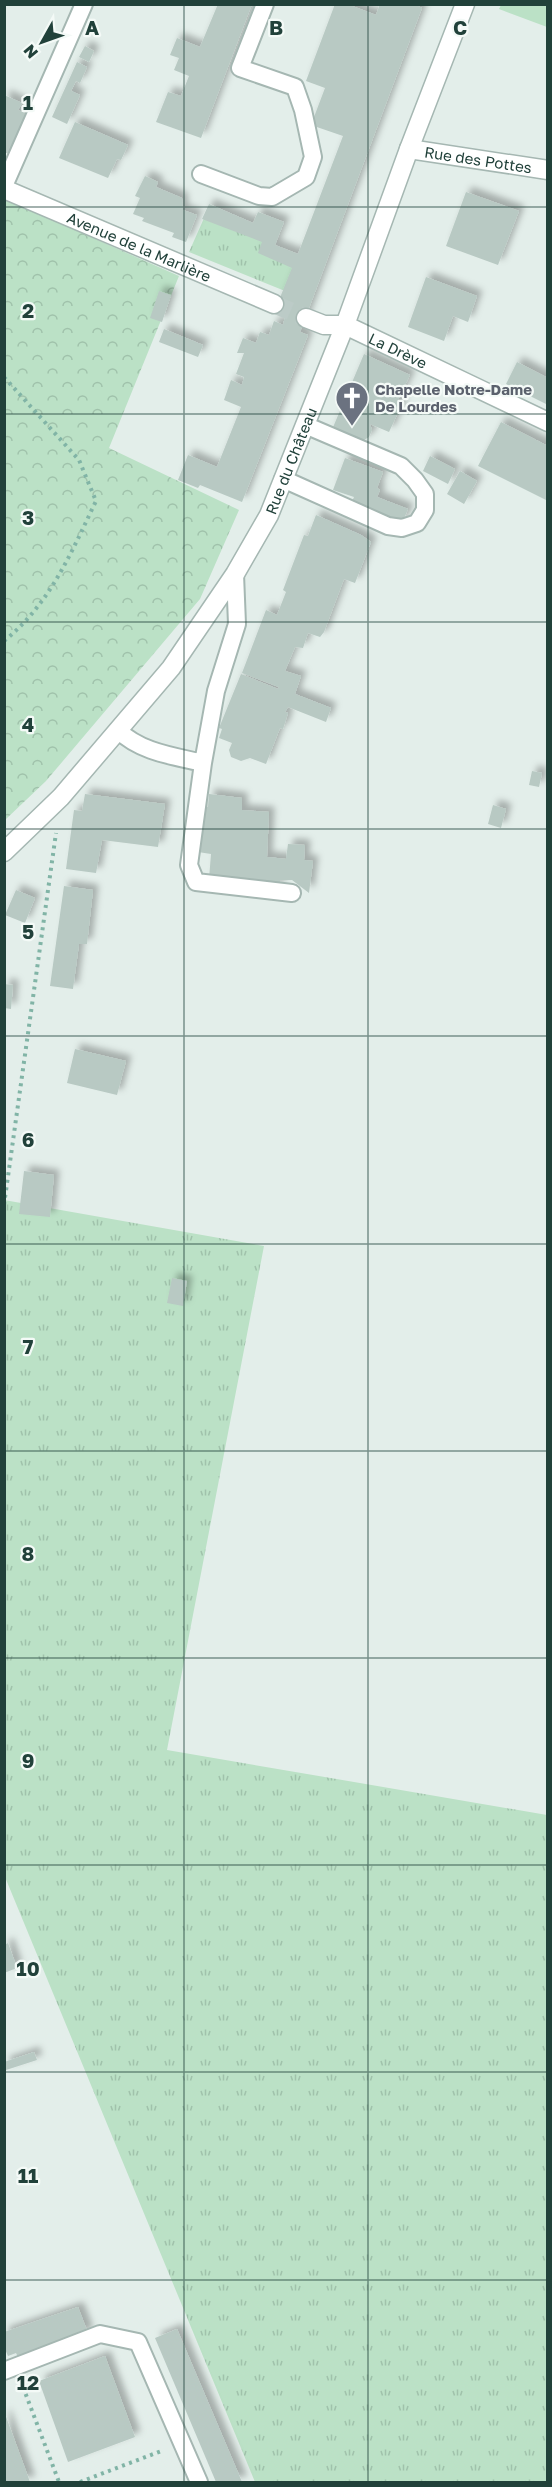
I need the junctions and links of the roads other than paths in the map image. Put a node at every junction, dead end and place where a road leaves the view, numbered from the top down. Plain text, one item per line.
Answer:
1 (84, 4) edge
2 (265, 4) edge
3 (465, 4) edge
4 (409, 149) junction
5 (548, 170) edge
6 (201, 174) dead end
7 (4, 187) edge
8 (274, 304) tunnel mouth
9 (306, 318) tunnel mouth
10 (345, 325) junction
11 (548, 422) edge
12 (305, 425) junction
13 (283, 479) junction
14 (235, 574) junction
15 (118, 730) junction
16 (203, 763) junction
17 (4, 852) edge
18 (292, 893) dead end
19 (10, 2369) edge
20 (199, 2482) edge

1 - 7 lane
2 - 6 lane
3 - 4 street, Rue du Château
4 - 5 street, Rue des Pottes
4 - 10 street, Rue du Château
7 - 8 street, Avenue de la Marlière
9 - 10 street
10 - 11 street, La Drève
10 - 12 street, Rue du Château
12 - 13 street, Rue du Château
12 - 13 lane
13 - 14 street, Rue du Château
14 - 15 street, Rue du Château
14 - 16 lane
15 - 16 lane
15 - 17 street, Rue du Château
16 - 18 lane
19 - 20 lane

